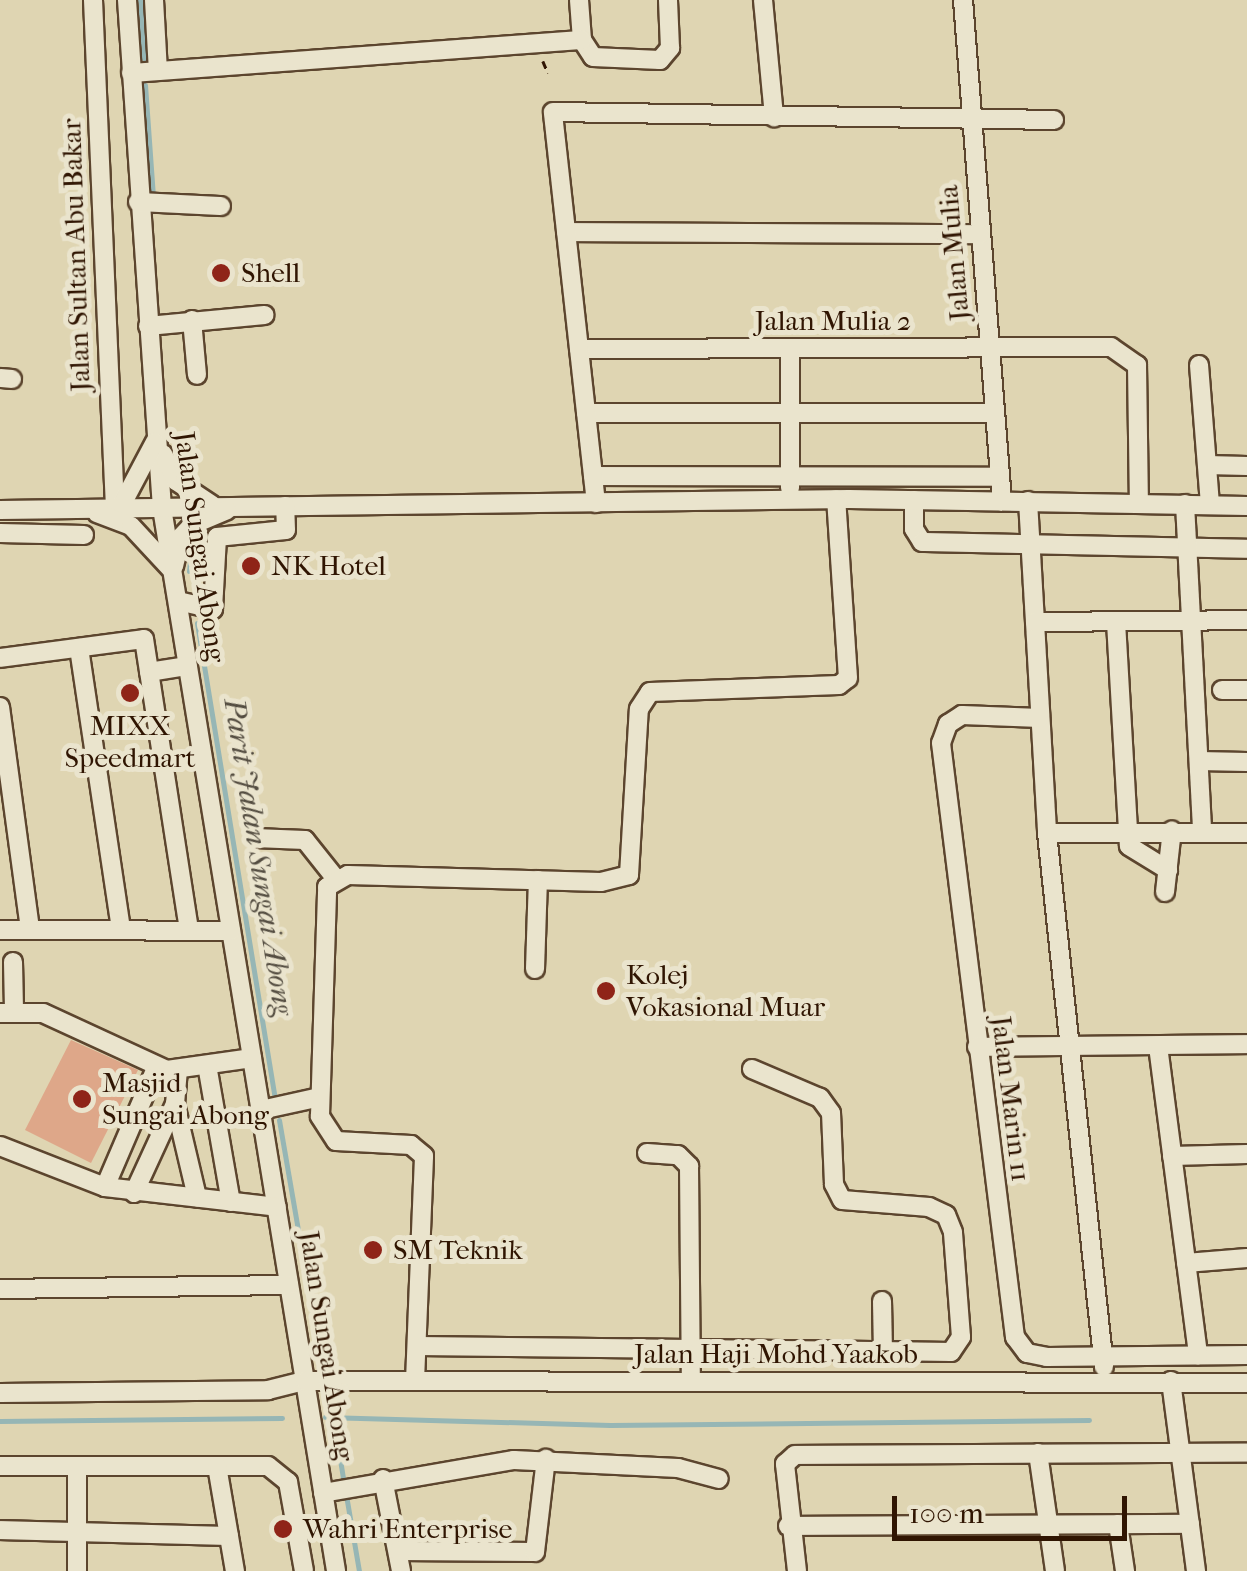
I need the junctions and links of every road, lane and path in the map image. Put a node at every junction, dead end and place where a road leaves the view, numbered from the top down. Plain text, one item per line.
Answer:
1 (93, 0) edge
2 (127, 0) edge
3 (154, 0) edge
4 (579, 0) edge
5 (668, 0) edge
6 (763, 0) edge
7 (963, 0) edge
8 (582, 40) junction
9 (158, 71) junction
10 (131, 73) junction
11 (774, 116) junction
12 (970, 120) junction
13 (1054, 120) dead end
14 (138, 202) junction
15 (220, 206) dead end
16 (566, 232) junction
17 (980, 234) junction
18 (264, 314) dead end
19 (192, 320) junction
20 (148, 326) junction
21 (790, 348) junction
22 (989, 348) junction
23 (579, 349) junction
24 (1199, 364) dead end
25 (197, 375) dead end
26 (586, 412) junction
27 (995, 412) junction
28 (790, 413) junction
29 (156, 433) junction
30 (1207, 465) junction
31 (1247, 466) edge
32 (594, 476) junction
33 (790, 476) junction
34 (1000, 477) junction
35 (791, 500) junction
36 (836, 500) junction
37 (914, 500) junction
38 (1028, 500) junction
39 (1002, 501) junction
40 (596, 502) junction
41 (1139, 503) junction
42 (1186, 504) junction
43 (1210, 505) junction
44 (215, 506) junction
45 (236, 506) junction
46 (285, 506) junction
47 (1247, 506) edge
48 (117, 508) junction
49 (162, 508) junction
50 (0, 510) edge
51 (79, 510) junction
52 (0, 534) edge
53 (84, 535) dead end
54 (1031, 545) junction
55 (1188, 548) junction
56 (1247, 549) edge
57 (171, 572) junction
58 (178, 601) junction
59 (1192, 620) junction
60 (1247, 620) edge
61 (1035, 622) junction
62 (1116, 622) junction
63 (79, 648) junction
64 (0, 658) edge
65 (188, 666) junction
66 (149, 672) junction
67 (1222, 690) dead end
68 (1247, 690) edge
69 (0, 707) edge
70 (1040, 718) junction
71 (1199, 761) junction
72 (1247, 762) edge
73 (1172, 830) junction
74 (1202, 830) junction
75 (1127, 831) junction
76 (1046, 833) junction
77 (1247, 833) edge
78 (256, 838) dead end
79 (1168, 870) junction
80 (336, 879) junction
81 (538, 880) junction
82 (1165, 892) dead end
83 (189, 929) junction
84 (0, 930) edge
85 (30, 930) junction
86 (121, 930) junction
87 (232, 931) junction
88 (13, 962) dead end
89 (535, 969) dead end
90 (7, 1011) edge
91 (1247, 1044) edge
92 (1066, 1046) junction
93 (1158, 1046) junction
94 (977, 1048) junction
95 (252, 1058) junction
96 (208, 1065) junction
97 (156, 1068) junction
98 (752, 1068) dead end
99 (178, 1070) junction
100 (320, 1097) junction
101 (174, 1104) junction
102 (261, 1110) junction
103 (0, 1146) edge
104 (646, 1152) dead end
105 (1247, 1154) edge
106 (1172, 1156) junction
107 (105, 1187) junction
108 (134, 1192) junction
109 (197, 1197) junction
110 (231, 1202) junction
111 (277, 1207) junction
112 (1247, 1258) edge
113 (1186, 1263) junction
114 (289, 1284) junction
115 (0, 1289) edge
116 (882, 1301) dead end
117 (417, 1346) junction
118 (690, 1351) junction
119 (882, 1354) junction
120 (1247, 1355) edge
121 (1103, 1356) junction
122 (1198, 1356) junction
123 (305, 1381) junction
124 (691, 1381) junction
125 (1171, 1381) junction
126 (415, 1382) junction
127 (1106, 1382) junction
128 (1247, 1383) edge
129 (0, 1393) edge
130 (1179, 1444) junction
131 (1038, 1453) junction
132 (1247, 1453) edge
133 (546, 1459) junction
134 (0, 1466) edge
135 (78, 1466) junction
136 (216, 1466) junction
137 (383, 1479) junction
138 (719, 1479) dead end
139 (330, 1491) junction
140 (1048, 1524) junction
141 (1118, 1524) junction
142 (1190, 1524) junction
143 (788, 1526) junction
144 (0, 1530) edge
145 (78, 1530) junction
146 (228, 1536) junction
147 (398, 1551) junction
148 (535, 1562) edge
149 (77, 1571) edge
150 (234, 1571) edge
151 (304, 1571) edge
152 (336, 1571) edge
153 (401, 1571) edge
154 (797, 1571) edge
155 (1054, 1571) edge
156 (1125, 1571) edge
157 (1196, 1571) edge

1 - 48 street, Jalan Sultan Abu Bakar
2 - 10 street, Jalan Sungai Abong
3 - 9 street
4 - 8 street
5 - 8 street
6 - 11 street
7 - 12 street, Jalan Mulia
8 - 9 street
9 - 10 street
10 - 14 street, Jalan Sungai Abong
11 - 12 street
11 - 16 street
12 - 13 street
12 - 17 street, Jalan Mulia
14 - 15 street
14 - 20 street, Jalan Sungai Abong
16 - 17 street
16 - 23 street
17 - 22 street, Jalan Mulia
18 - 19 street
19 - 20 street
19 - 25 street
20 - 29 street, Jalan Sungai Abong
21 - 22 street, Jalan Mulia 2
21 - 23 street, Jalan Mulia 2
21 - 28 street
22 - 27 street, Jalan Mulia
22 - 41 street, Jalan Mulia 2
23 - 26 street
24 - 30 street
26 - 28 street
26 - 32 street
27 - 28 street
27 - 34 street, Jalan Mulia
28 - 33 street
29 - 44 street
29 - 48 street
29 - 49 street, Jalan Sungai Abong
30 - 31 street
30 - 43 street
32 - 33 street
32 - 40 street
33 - 34 street
33 - 35 street
34 - 39 street, Jalan Mulia
35 - 36 street
35 - 40 street
36 - 37 street
36 - 81 street
37 - 39 street
37 - 54 street
38 - 39 street
38 - 41 street
38 - 54 street
40 - 46 street
41 - 42 street
42 - 43 street
42 - 55 street
43 - 47 street
44 - 45 street
44 - 49 street
45 - 46 street
45 - 57 street
46 - 58 street
48 - 49 street
48 - 51 street
49 - 57 street, Jalan Sungai Abong
50 - 51 street
51 - 57 street
52 - 53 street
54 - 55 street
54 - 61 street
55 - 56 street
55 - 59 street
57 - 58 street, Jalan Sungai Abong
58 - 65 street, Jalan Sungai Abong
59 - 60 street
59 - 62 street
59 - 71 street
61 - 62 street
61 - 70 street
62 - 75 street
63 - 64 street
63 - 66 street
63 - 86 street
65 - 66 street
65 - 87 street, Jalan Sungai Abong
66 - 83 street
67 - 68 street
69 - 85 street
70 - 76 street
70 - 94 street, Jalan Marin 11
71 - 72 street
71 - 74 street
73 - 74 street
73 - 75 street
73 - 79 street
74 - 77 street
75 - 76 street
75 - 79 street
76 - 92 street
78 - 80 street
79 - 82 street
80 - 81 street
80 - 100 street
81 - 89 street
83 - 86 street
83 - 87 street
84 - 85 street
85 - 86 street
87 - 95 street, Jalan Sungai Abong
88 - 90 street
90 - 97 street
91 - 93 street
92 - 93 street
92 - 94 street
92 - 121 street
93 - 106 street
94 - 121 street, Jalan Marin 11
95 - 96 street
95 - 102 street, Jalan Sungai Abong
96 - 99 street
96 - 110 street
97 - 99 street
97 - 107 street
98 - 119 street
99 - 101 street
100 - 102 street
100 - 117 street
101 - 108 street
101 - 109 street
102 - 111 street, Jalan Sungai Abong
103 - 107 street
104 - 118 street
105 - 106 street
106 - 113 street
107 - 108 street
108 - 109 street
109 - 110 street
110 - 111 street
111 - 114 street, Jalan Sungai Abong
112 - 113 street
113 - 122 street
114 - 115 street
114 - 123 street, Jalan Sungai Abong
116 - 119 street
117 - 118 street
117 - 126 street
118 - 119 street
118 - 124 street
120 - 122 street, Jalan Marin 11
121 - 122 street, Jalan Marin 11
121 - 127 street
123 - 126 street, Jalan Haji Mohd Yaakob
123 - 129 street, Jalan Haji Mohd Yaakob
123 - 139 street, Jalan Sungai Abong
124 - 126 street, Jalan Haji Mohd Yaakob
124 - 127 street, Jalan Haji Mohd Yaakob
125 - 127 street, Jalan Haji Mohd Yaakob
125 - 128 street, Jalan Haji Mohd Yaakob
125 - 130 street
130 - 131 street
130 - 132 street
130 - 142 street
131 - 140 street
131 - 143 street
133 - 137 street
133 - 138 street
133 - 148 street
134 - 135 street
135 - 136 street
135 - 145 street
136 - 146 street
136 - 151 street
137 - 139 street
137 - 147 street
139 - 152 street, Jalan Sungai Abong
140 - 141 street
140 - 143 street
140 - 155 street
141 - 142 street
141 - 156 street
142 - 157 street
143 - 154 street
144 - 145 street
145 - 146 street
145 - 149 street
146 - 150 street
147 - 148 street
147 - 153 street

